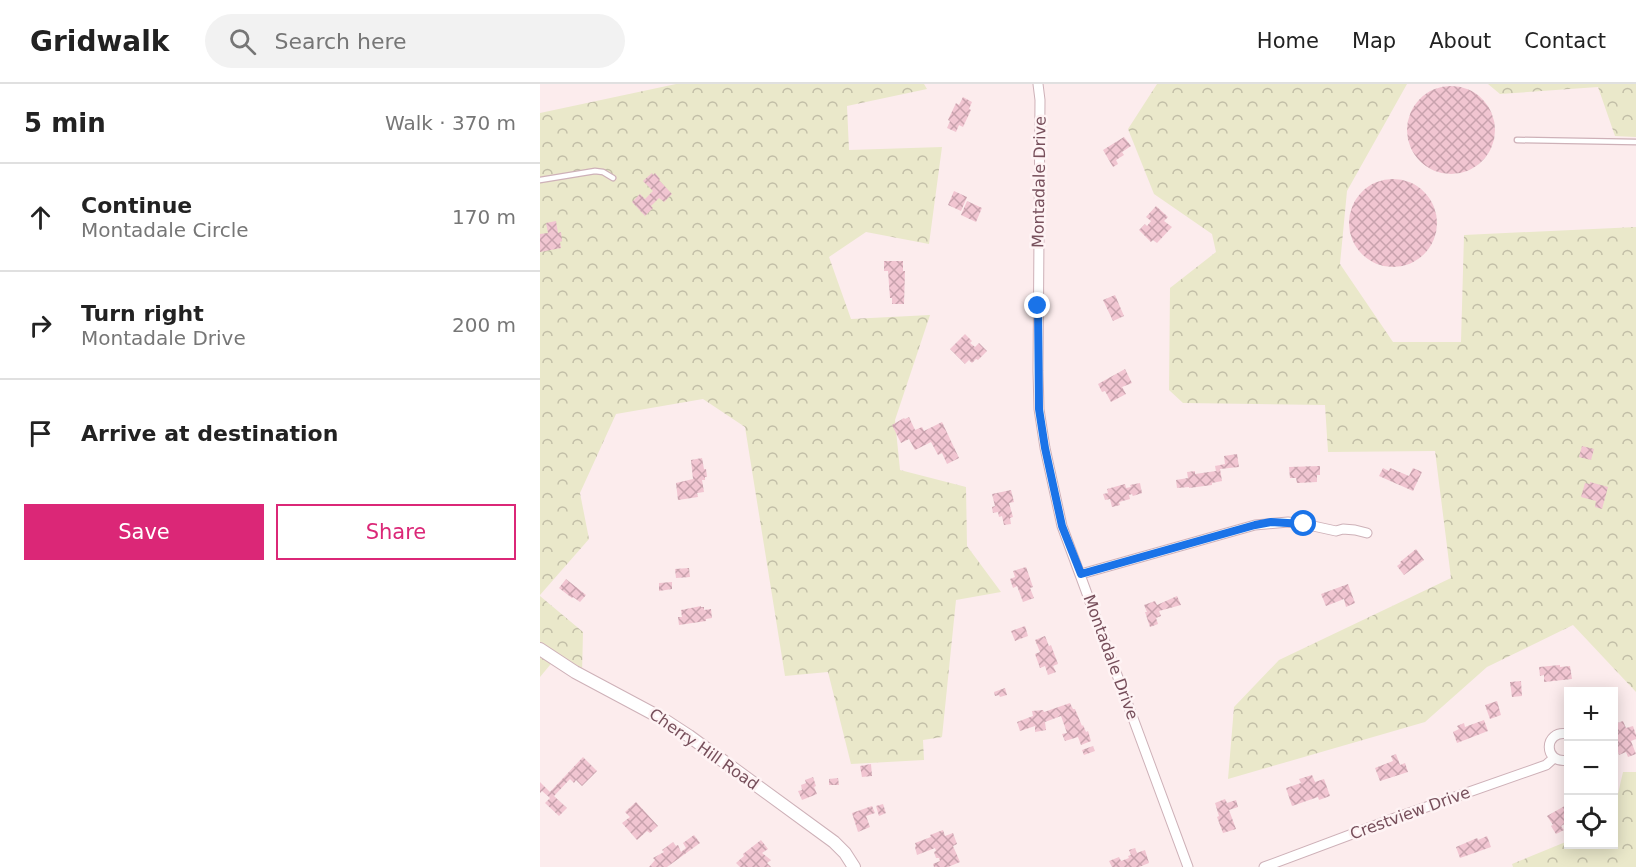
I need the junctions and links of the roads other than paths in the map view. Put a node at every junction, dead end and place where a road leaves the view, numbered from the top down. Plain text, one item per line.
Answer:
1 (1038, 84) edge
2 (1517, 140) dead end
3 (1636, 142) edge
4 (613, 178) dead end
5 (540, 180) edge
6 (1367, 533) dead end
7 (1081, 574) junction
8 (540, 649) edge
9 (1564, 733) edge
10 (1554, 758) junction
11 (1564, 761) edge
12 (855, 867) edge
13 (1188, 867) edge
14 (1264, 867) edge

1 - 7 street, Montadale Drive
2 - 3 lane
4 - 5 lane
6 - 7 street
7 - 13 street, Montadale Drive
8 - 12 street, Cherry Hill Road
9 - 10 street
10 - 11 street
10 - 14 street, Crestview Drive

